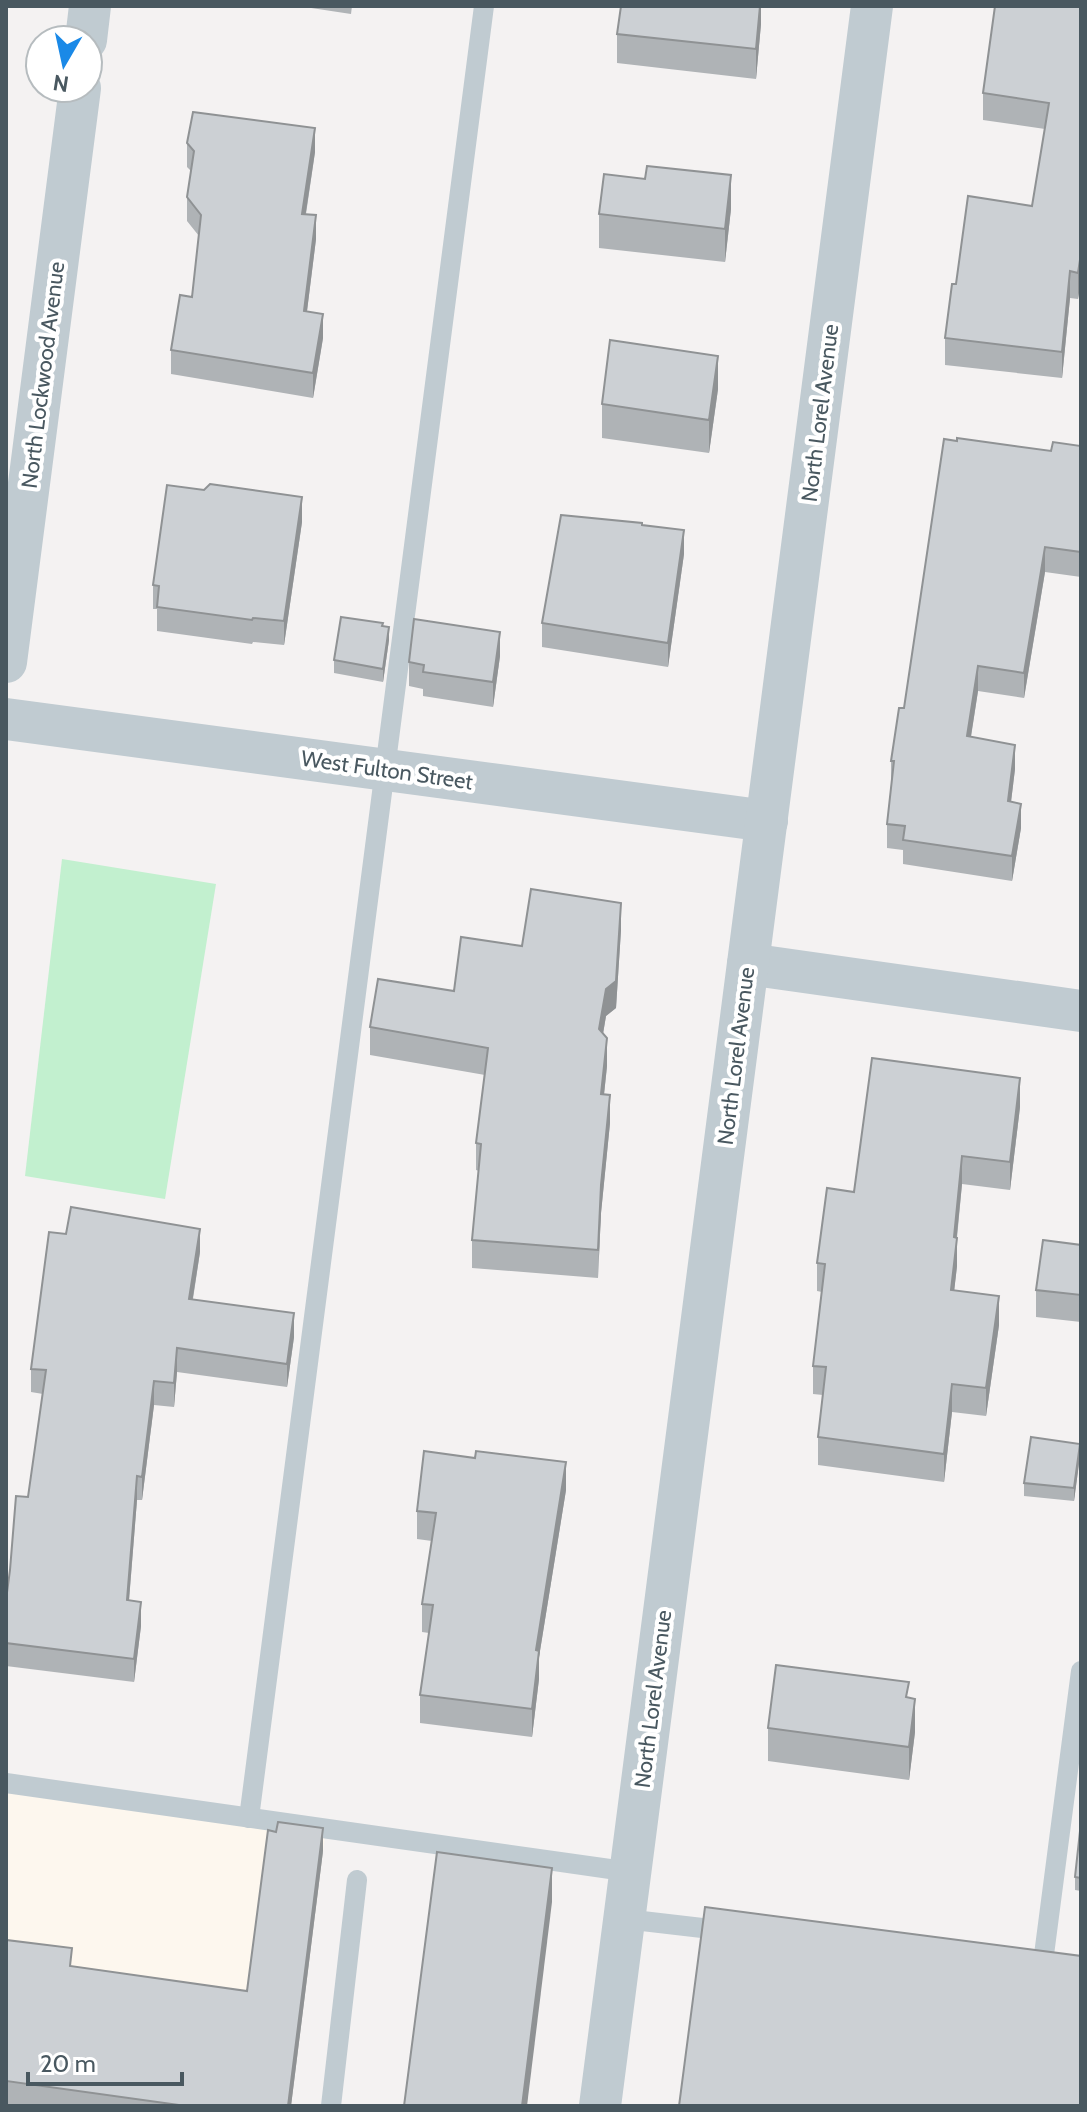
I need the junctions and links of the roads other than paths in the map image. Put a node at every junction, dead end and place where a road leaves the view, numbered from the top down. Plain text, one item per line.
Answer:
1 (484, 6) edge
2 (872, 6) edge
3 (78, 104) edge
4 (6, 662) edge
5 (6, 719) edge
6 (387, 770) junction
7 (767, 821) junction
8 (748, 964) junction
9 (1081, 1011) edge
10 (1081, 1671) edge
11 (6, 1783) edge
12 (249, 1818) junction
13 (631, 1872) junction
14 (357, 1880) dead end
15 (625, 1919) junction
16 (754, 1934) edge
17 (1068, 1973) edge
18 (331, 2106) edge
19 (600, 2106) edge

1 - 6 lane
2 - 7 street, North Lorel Avenue
3 - 4 street, North Lockwood Avenue
5 - 6 street, West Fulton Street
6 - 7 street, West Fulton Street
6 - 12 lane
7 - 8 street, North Lorel Avenue
8 - 9 street
8 - 13 street, North Lorel Avenue
10 - 17 lane
11 - 12 lane
12 - 13 lane
13 - 15 street, North Lorel Avenue
14 - 18 lane
15 - 16 lane
15 - 19 street, North Lorel Avenue

